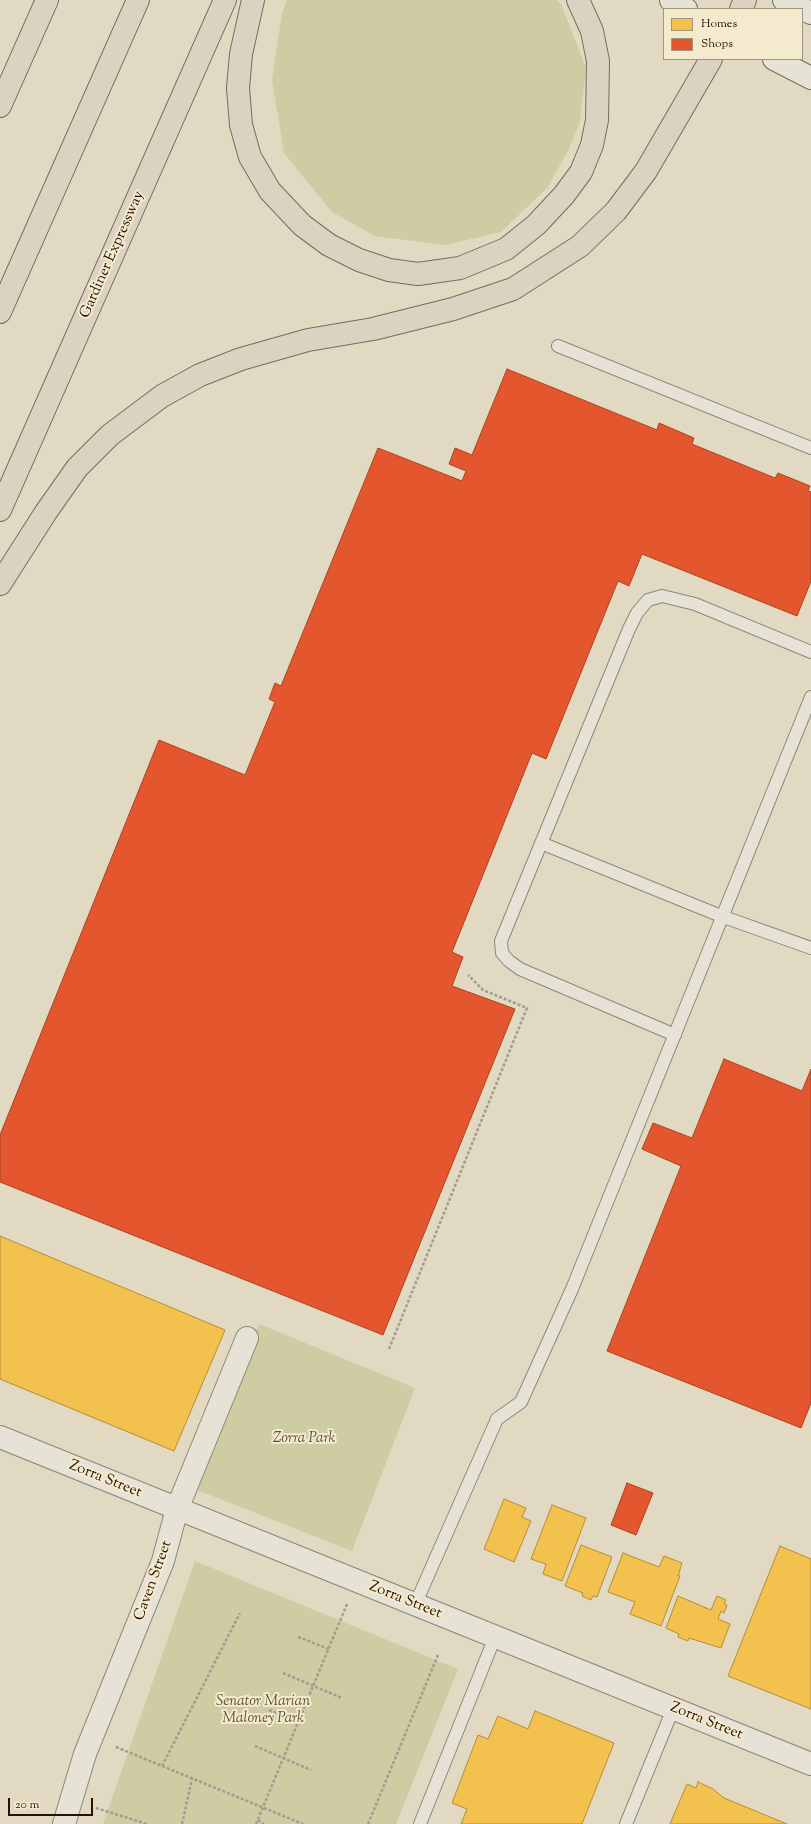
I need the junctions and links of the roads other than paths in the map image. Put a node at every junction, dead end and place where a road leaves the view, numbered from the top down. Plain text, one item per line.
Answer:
1 (47, 0) edge
2 (138, 0) edge
3 (226, 0) edge
4 (253, 0) edge
5 (578, 0) edge
6 (671, 0) edge
7 (784, 0) edge
8 (684, 8) edge
9 (801, 8) edge
10 (710, 60) edge
11 (776, 60) edge
12 (811, 78) edge
13 (0, 106) edge
14 (0, 312) edge
15 (558, 346) dead end
16 (811, 448) edge
17 (0, 510) edge
18 (0, 584) edge
19 (811, 652) edge
20 (811, 697) edge
21 (542, 843) junction
22 (721, 916) junction
23 (811, 948) edge
24 (676, 1035) junction
25 (247, 1338) dead end
26 (0, 1437) edge
27 (177, 1509) junction
28 (415, 1605) junction
29 (495, 1637) junction
30 (673, 1708) junction
31 (811, 1764) edge
32 (64, 1824) edge
33 (420, 1824) edge
34 (626, 1824) edge

1 - 13 highway
2 - 14 highway
3 - 17 highway, Gardiner Expressway
4 - 5 highway
6 - 8 street
7 - 9 street
10 - 18 highway
11 - 12 street
15 - 16 lane
19 - 21 lane
20 - 22 lane
21 - 22 lane
21 - 24 lane
22 - 23 lane
22 - 24 lane
24 - 28 lane
25 - 27 street, Caven Street
26 - 27 street, Zorra Street
27 - 28 street, Zorra Street
27 - 32 street, Caven Street
28 - 29 street, Zorra Street
29 - 30 street, Zorra Street
29 - 33 lane
30 - 31 street, Zorra Street
30 - 34 lane

